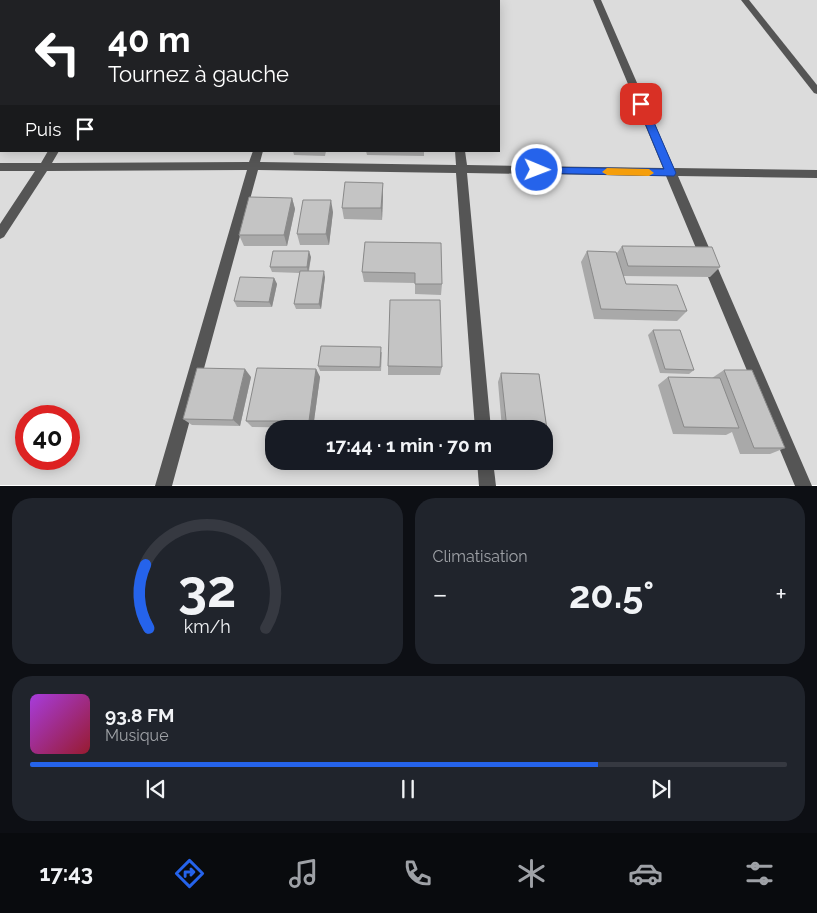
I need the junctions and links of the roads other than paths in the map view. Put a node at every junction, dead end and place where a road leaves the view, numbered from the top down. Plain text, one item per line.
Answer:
1 (597, 0) edge
2 (745, 0) edge
3 (817, 91) edge
4 (53, 152) edge
5 (258, 152) edge
6 (460, 152) edge
7 (254, 166) junction
8 (0, 167) edge
9 (44, 167) junction
10 (461, 169) junction
11 (671, 173) junction
12 (817, 174) edge
13 (0, 234) edge
14 (482, 420) edge
15 (487, 470) edge
16 (163, 486) edge
17 (488, 486) edge
18 (804, 486) edge

1 - 11 street
2 - 3 street
4 - 9 street
5 - 7 street
6 - 10 street
7 - 9 street
7 - 10 street
7 - 16 street
8 - 9 street
9 - 13 street
10 - 11 street
10 - 14 street
11 - 12 street
11 - 18 street
15 - 17 street

